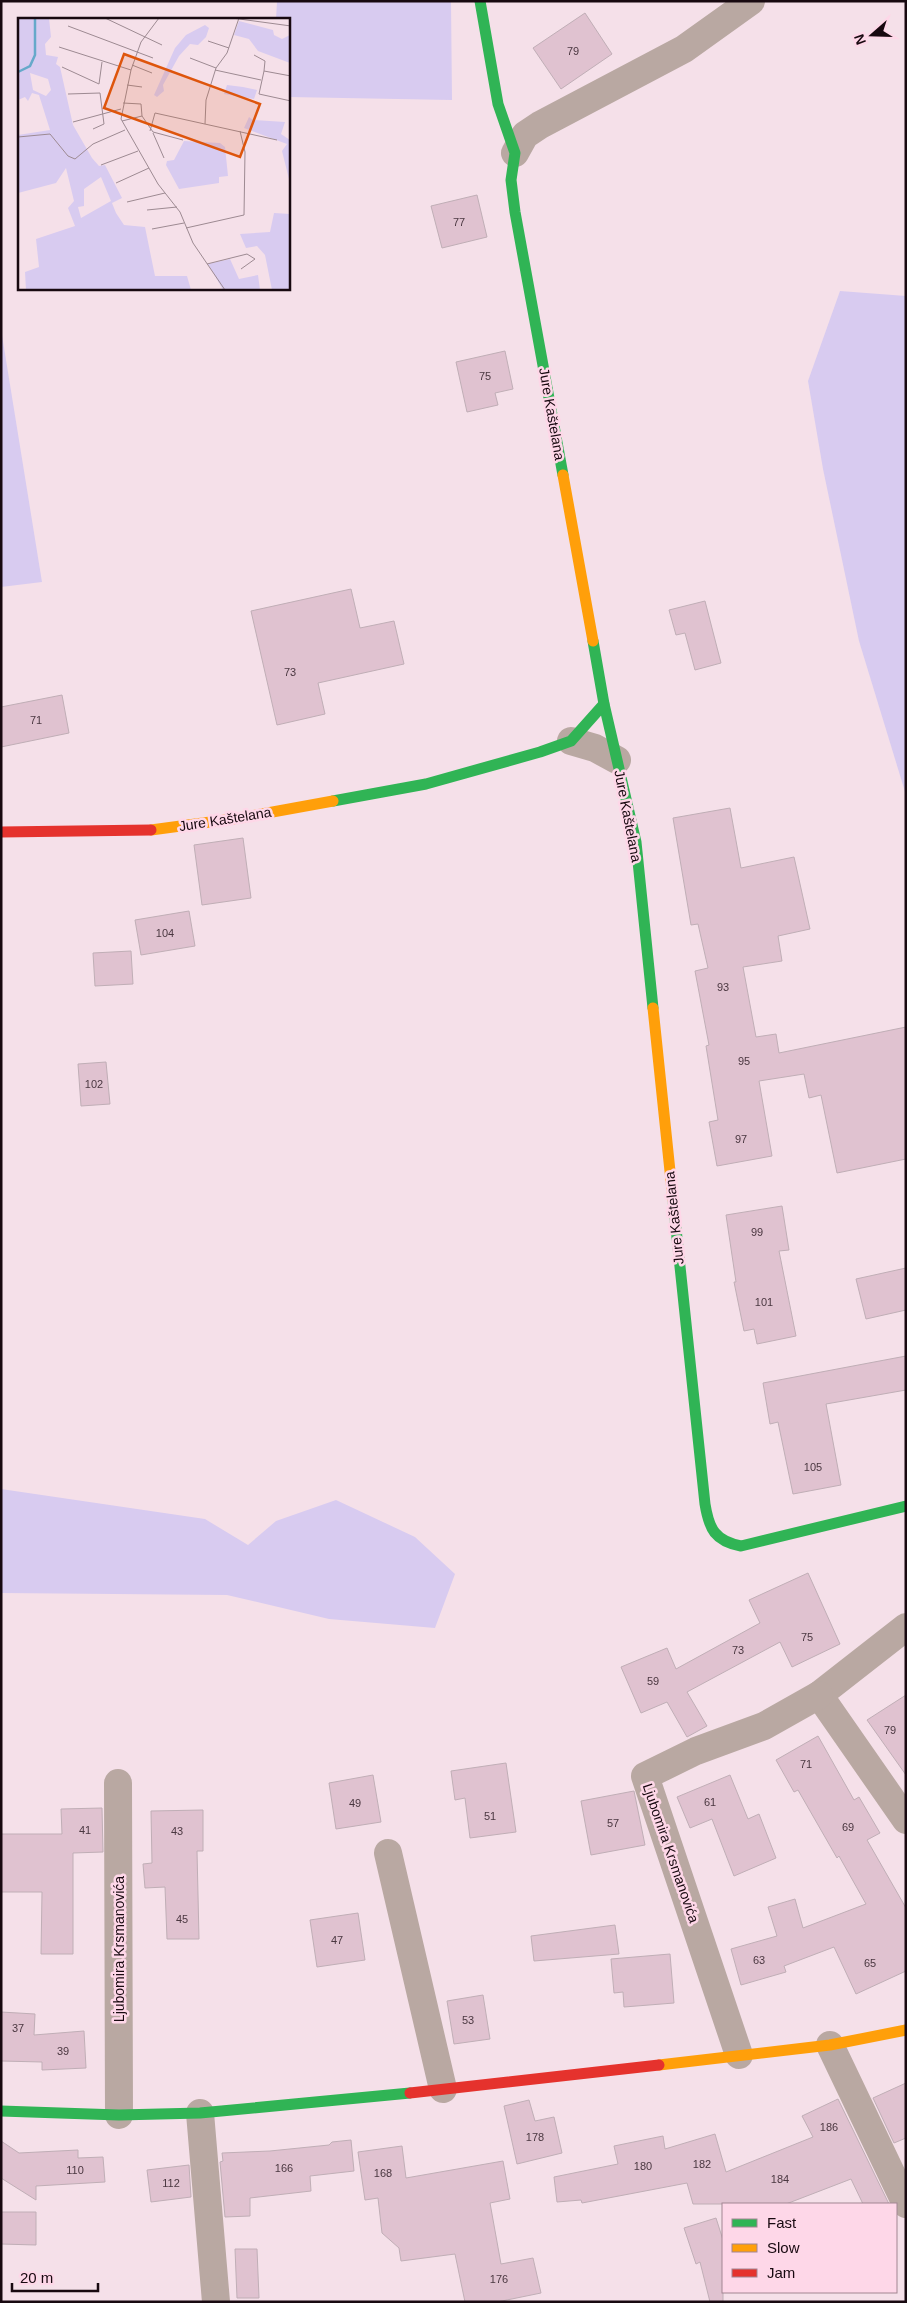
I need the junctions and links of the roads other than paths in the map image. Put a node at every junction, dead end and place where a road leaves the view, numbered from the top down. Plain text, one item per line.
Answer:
1 (480, 1) edge
2 (751, 1) edge
3 (515, 152) junction
4 (604, 704) junction
5 (571, 741) junction
6 (617, 760) junction
7 (1, 832) edge
8 (906, 1506) edge
9 (906, 1627) edge
10 (819, 1695) junction
11 (118, 1783) dead end
12 (906, 1820) edge
13 (388, 1853) dead end
14 (906, 2030) edge
15 (830, 2045) junction
16 (739, 2055) junction
17 (443, 2089) junction
18 (1, 2111) edge
19 (200, 2113) junction
20 (120, 2115) junction
21 (906, 2204) edge
22 (216, 2302) edge

1 - 3 street, Jure Kaštelana
2 - 3 street, Jure Kaštelana
3 - 4 street, Jure Kaštelana
4 - 5 street, Jure Kaštelana
4 - 6 street, Jure Kaštelana
5 - 6 street
5 - 7 street, Jure Kaštelana
6 - 8 street, Jure Kaštelana
9 - 10 street, Ljubomira Krsmanovića
10 - 12 street
10 - 16 street, Ljubomira Krsmanovića
11 - 20 street, Ljubomira Krsmanovića
13 - 17 street
14 - 15 street
15 - 16 street
15 - 21 street
16 - 17 street
17 - 19 street
18 - 20 street
19 - 20 street
19 - 22 street

